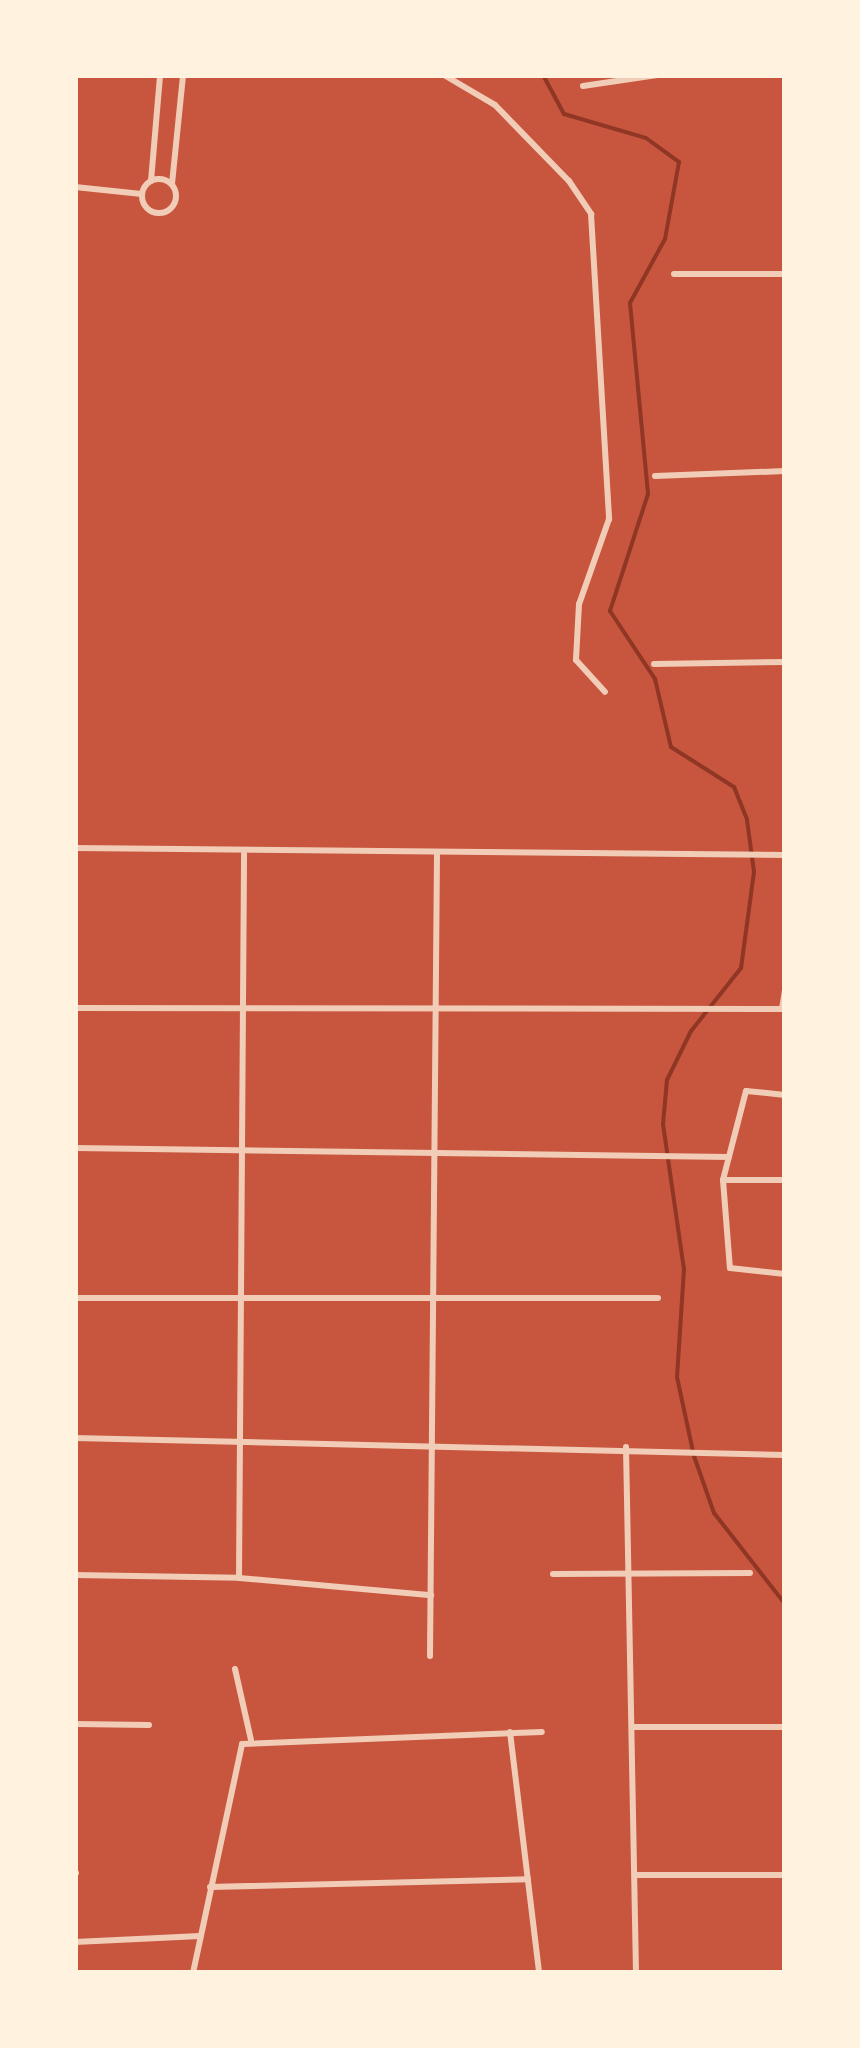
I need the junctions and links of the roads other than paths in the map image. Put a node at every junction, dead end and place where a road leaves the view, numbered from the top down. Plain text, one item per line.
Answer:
1 (160, 75) edge
2 (183, 75) edge
3 (444, 75) edge
4 (657, 75) edge
5 (583, 86) dead end
6 (152, 181) junction
7 (172, 184) junction
8 (75, 186) edge
9 (142, 194) junction
10 (674, 274) dead end
11 (785, 274) edge
12 (785, 471) edge
13 (655, 476) dead end
14 (785, 662) edge
15 (654, 664) dead end
16 (605, 692) dead end
17 (75, 848) edge
18 (244, 854) junction
19 (437, 854) junction
20 (785, 855) edge
21 (785, 991) edge
22 (243, 1005) junction
23 (436, 1007) junction
24 (75, 1008) edge
25 (783, 1009) edge
26 (785, 1095) edge
27 (75, 1148) edge
28 (242, 1150) junction
29 (434, 1152) junction
30 (729, 1157) junction
31 (723, 1180) junction
32 (785, 1180) edge
33 (785, 1274) edge
34 (75, 1298) edge
35 (658, 1298) dead end
36 (240, 1299) junction
37 (434, 1300) junction
38 (75, 1438) edge
39 (239, 1441) junction
40 (432, 1444) junction
41 (626, 1447) junction
42 (785, 1454) edge
43 (630, 1573) junction
44 (750, 1573) dead end
45 (75, 1574) edge
46 (553, 1574) dead end
47 (239, 1578) junction
48 (431, 1596) junction
49 (430, 1656) dead end
50 (235, 1669) dead end
51 (75, 1724) edge
52 (148, 1725) dead end
53 (634, 1727) junction
54 (785, 1727) edge
55 (510, 1732) junction
56 (542, 1732) dead end
57 (250, 1740) junction
58 (635, 1875) junction
59 (785, 1875) edge
60 (528, 1879) junction
61 (210, 1888) junction
62 (200, 1936) junction
63 (75, 1942) edge
64 (193, 1973) edge
65 (538, 1973) edge
66 (636, 1973) edge

1 - 6 street
2 - 7 street
3 - 16 street
4 - 5 street
6 - 7 street
6 - 9 street
7 - 9 street
8 - 9 street
10 - 11 street
12 - 13 street
14 - 15 street
17 - 18 street
18 - 19 street
18 - 22 street
19 - 20 street
19 - 23 street
21 - 25 street
22 - 23 street
22 - 24 street
22 - 28 street
23 - 25 street
23 - 29 street
26 - 30 street
27 - 28 street
28 - 29 street
28 - 36 street
29 - 30 street
29 - 37 street
30 - 31 street
31 - 32 street
31 - 33 street
34 - 36 street
35 - 37 street
36 - 37 street
36 - 39 street
37 - 40 street
38 - 39 street
39 - 40 street
39 - 47 street
40 - 41 street
40 - 48 street
41 - 42 street
41 - 43 street
43 - 44 street
43 - 46 street
43 - 53 street
45 - 47 street
47 - 48 street
48 - 49 street
50 - 57 street
51 - 52 street
53 - 54 street
53 - 58 street
55 - 56 street
55 - 57 street
55 - 60 street
57 - 61 street
58 - 59 street
58 - 66 street
60 - 61 street
60 - 65 street
61 - 62 street
62 - 63 street
62 - 64 street

